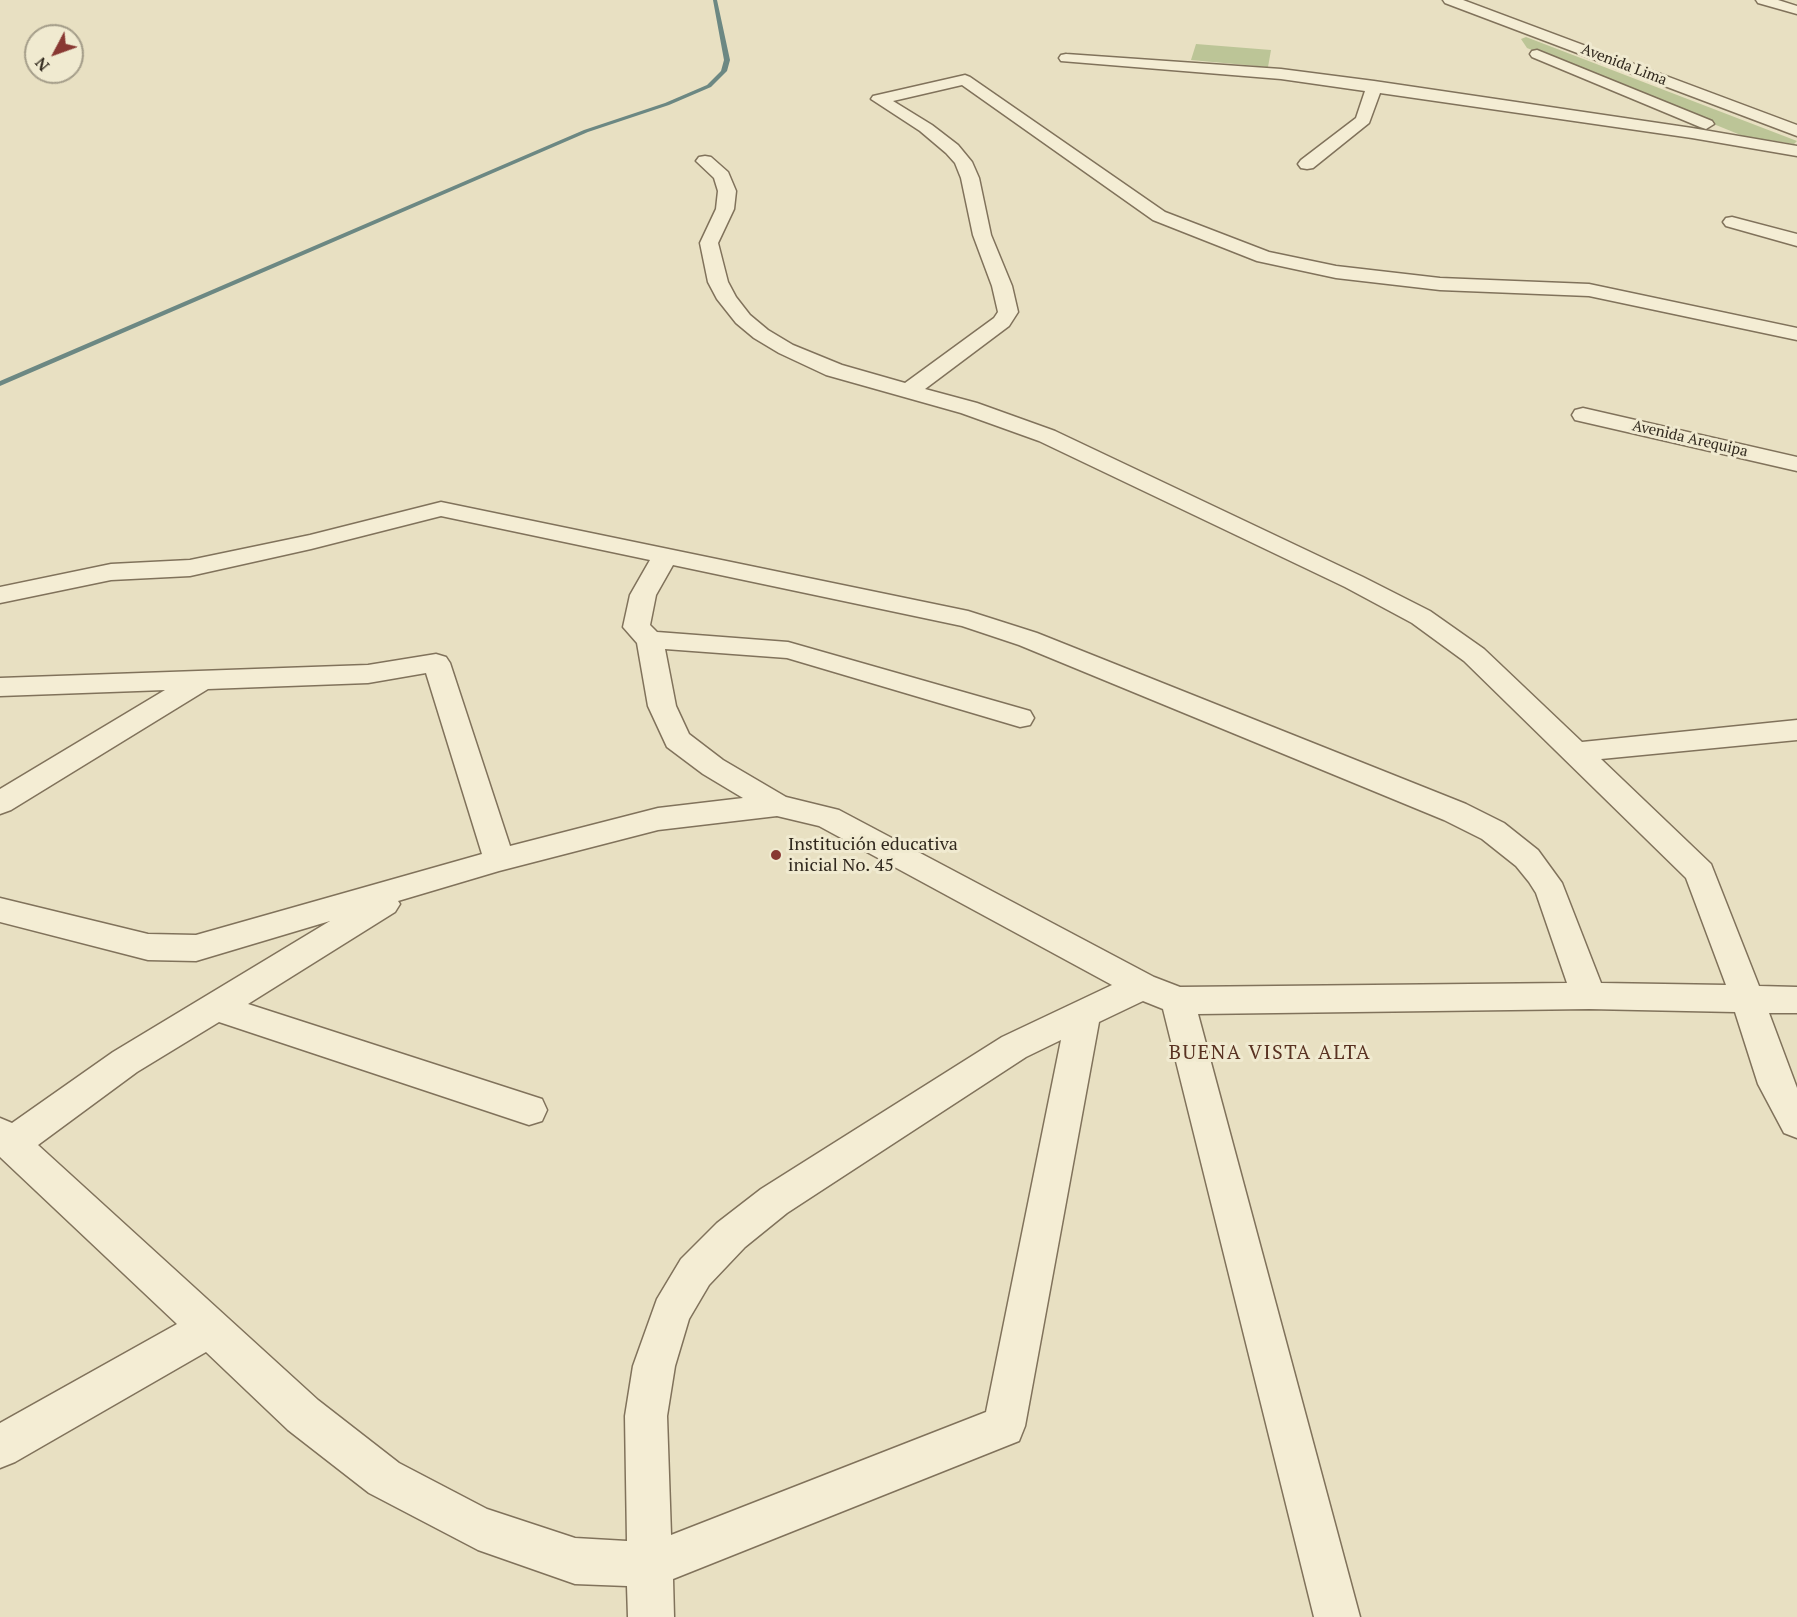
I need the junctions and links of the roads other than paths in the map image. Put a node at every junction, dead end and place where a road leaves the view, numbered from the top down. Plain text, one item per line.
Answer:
1 (1449, 0) edge
2 (1763, 0) edge
3 (1797, 10) edge
4 (1531, 30) junction
5 (1066, 58) dead end
6 (1281, 74) junction
7 (1374, 86) junction
8 (1514, 102) dead end
9 (1797, 131) edge
10 (1750, 143) junction
11 (1797, 151) edge
12 (705, 161) dead end
13 (1307, 164) dead end
14 (1732, 222) dead end
15 (1797, 240) edge
16 (1797, 334) edge
17 (909, 390) junction
18 (1583, 415) dead end
19 (1797, 464) edge
20 (666, 555) junction
21 (0, 595) edge
22 (650, 640) junction
23 (202, 680) junction
24 (0, 687) edge
25 (1020, 718) dead end
26 (1797, 730) edge
27 (1577, 752) junction
28 (0, 802) edge
29 (777, 805) junction
30 (499, 860) junction
31 (418, 884) junction
32 (0, 910) edge
33 (1142, 986) junction
34 (1589, 996) junction
35 (1748, 1000) junction
36 (1797, 1000) edge
37 (1178, 1001) junction
38 (215, 1007) junction
39 (1083, 1014) junction
40 (529, 1110) dead end
41 (1797, 1122) edge
42 (5, 1139) edge
43 (207, 1329) junction
44 (0, 1447) edge
45 (651, 1565) junction
46 (651, 1617) edge
47 (1337, 1617) edge

1 - 4 street, Avenida Lima
2 - 3 street
4 - 9 street, Avenida Lima
4 - 10 street
5 - 6 street
6 - 7 street
6 - 8 street
7 - 10 street
7 - 13 street
10 - 11 street
12 - 17 street
14 - 15 street
16 - 17 street
17 - 27 street
18 - 19 street, Avenida Arequipa
20 - 21 street
20 - 22 street
20 - 34 street
22 - 25 street
22 - 29 street
23 - 24 street
23 - 28 street
23 - 30 street
26 - 27 street
27 - 35 street
29 - 30 street
29 - 33 street
30 - 31 street
31 - 32 street
31 - 38 street
33 - 37 street
33 - 39 street
34 - 35 street
34 - 37 street
35 - 36 street
35 - 41 street
37 - 47 street
38 - 40 street
38 - 42 street
39 - 45 street
39 - 45 street
42 - 43 street
43 - 44 street
43 - 45 street
45 - 46 street

